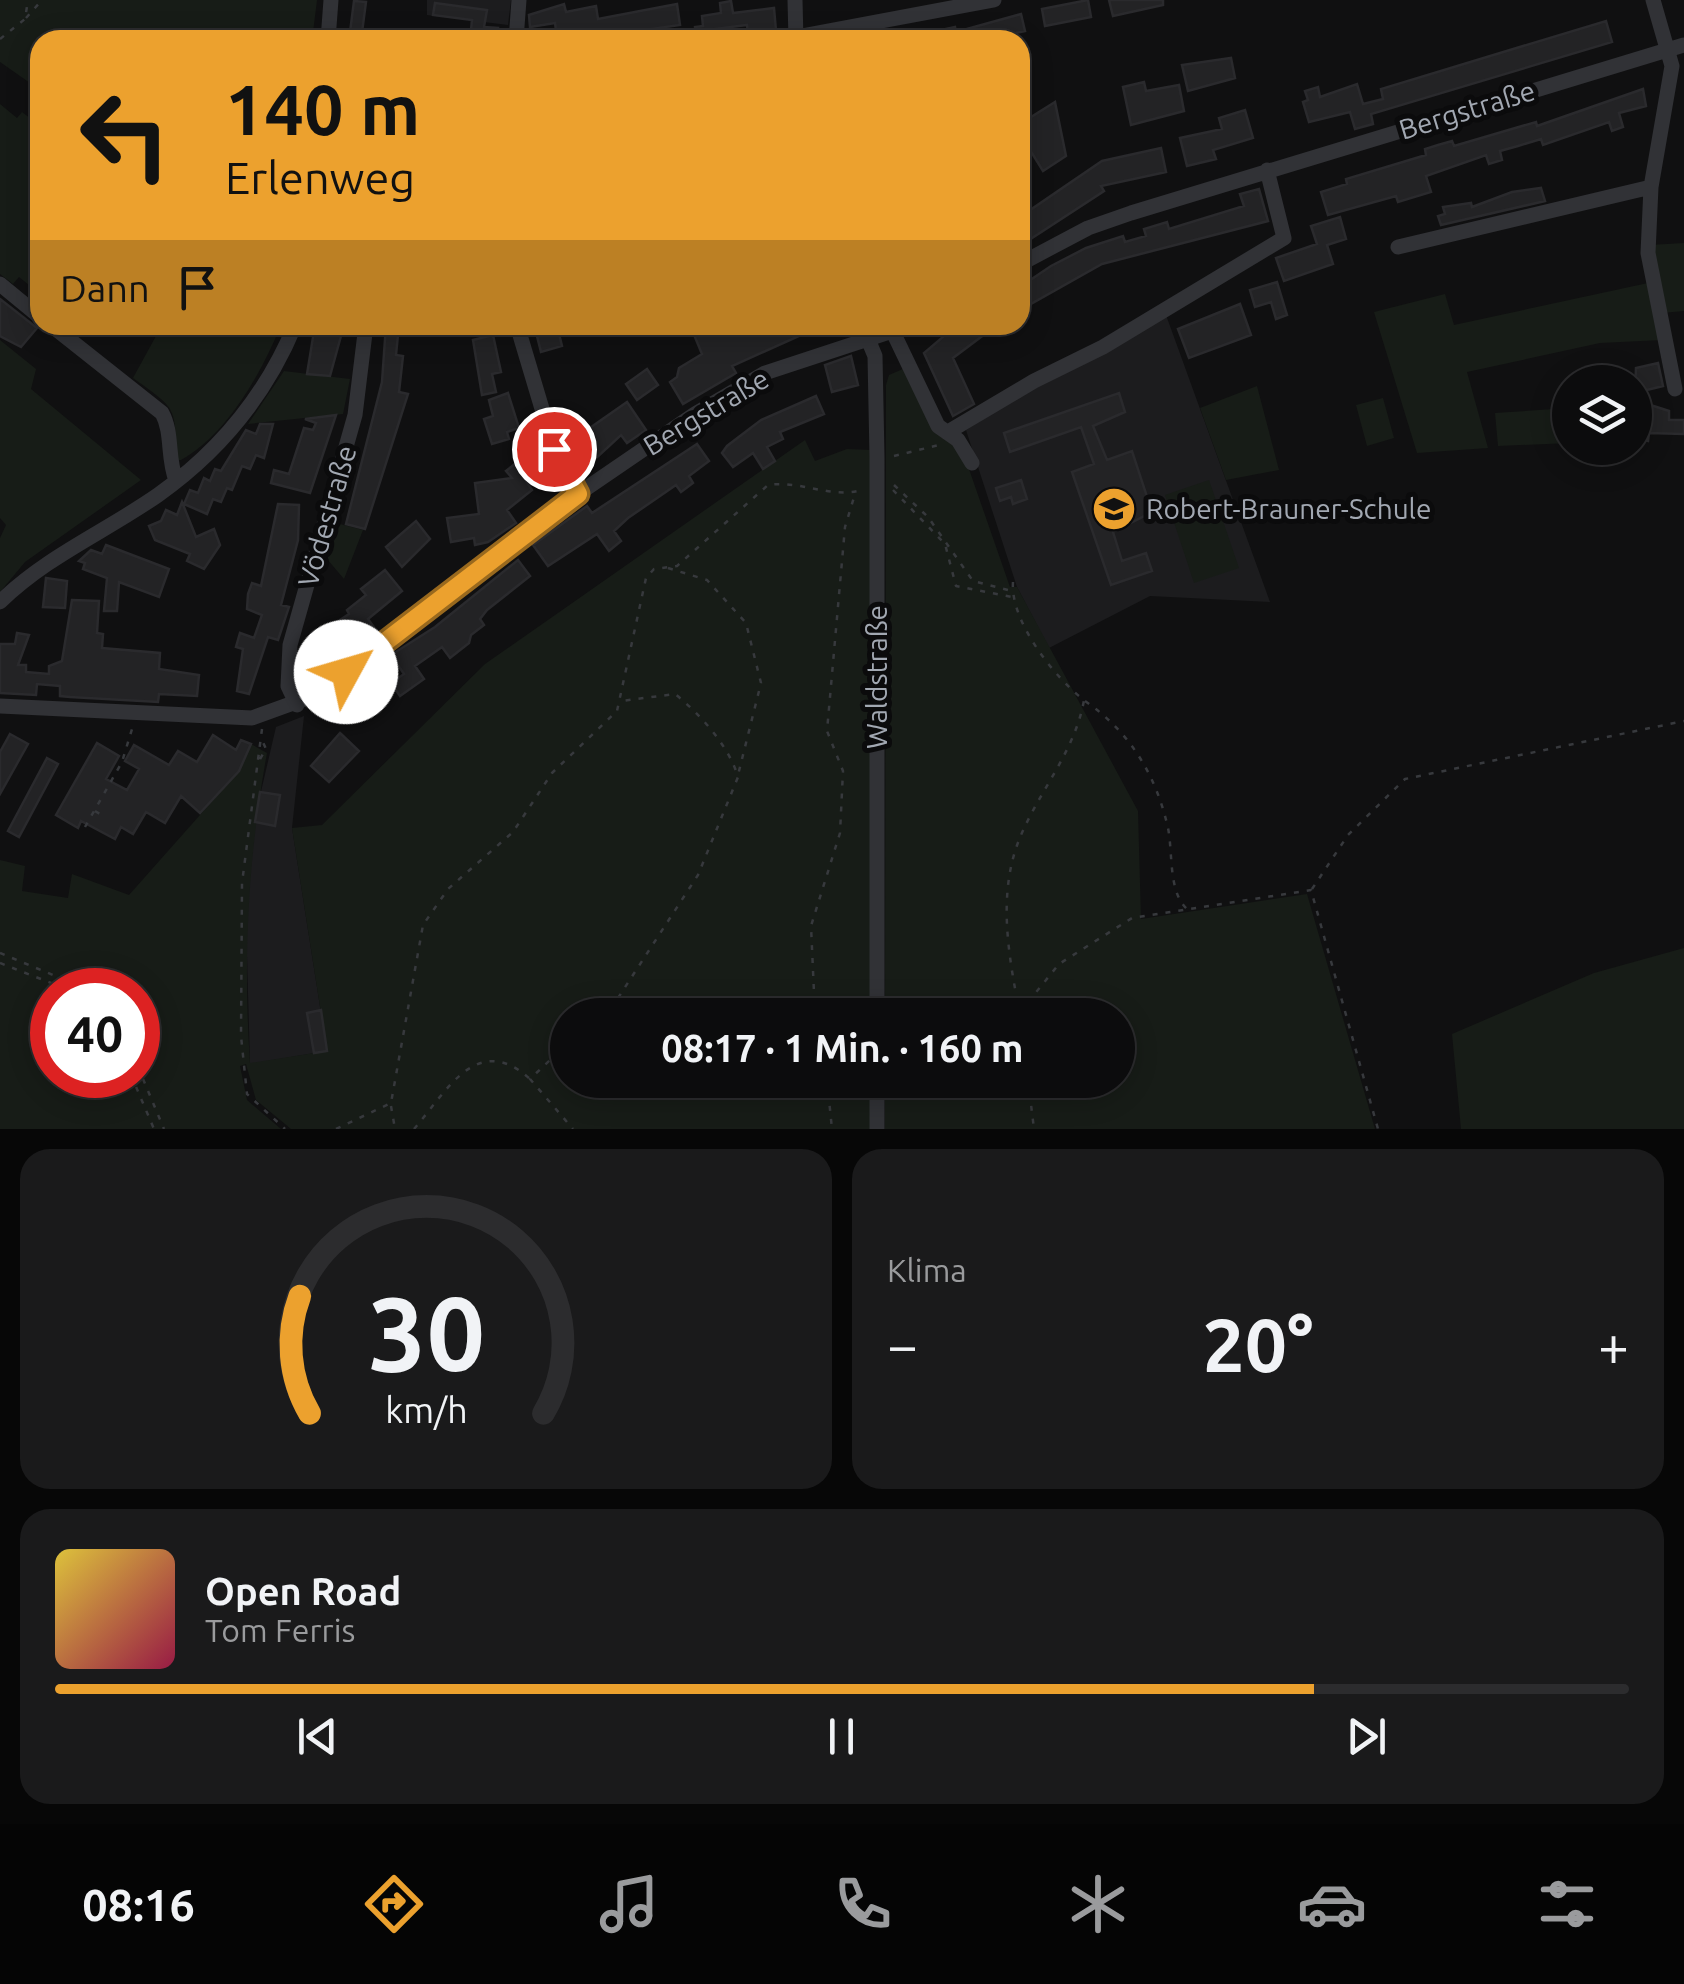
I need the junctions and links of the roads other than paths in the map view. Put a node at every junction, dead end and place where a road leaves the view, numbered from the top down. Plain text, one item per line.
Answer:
1 (331, 0) edge
2 (519, 0) edge
3 (795, 0) edge
4 (994, 0) edge
5 (1652, 0) edge
6 (329, 30) edge
7 (517, 30) edge
8 (796, 30) edge
9 (842, 30) edge
10 (1684, 46) edge
11 (1667, 50) junction
12 (1267, 170) junction
13 (1652, 186) junction
14 (1398, 247) dead end
15 (1030, 259) edge
16 (0, 284) edge
17 (30, 308) edge
18 (64, 335) edge
19 (290, 335) edge
20 (365, 335) edge
21 (520, 335) edge
22 (859, 335) edge
23 (867, 335) edge
24 (893, 335) edge
25 (1676, 389) dead end
26 (948, 432) junction
27 (972, 463) dead end
28 (176, 480) junction
29 (578, 494) junction
30 (0, 602) edge
31 (298, 705) junction
32 (0, 706) edge
33 (877, 998) edge
34 (877, 1098) edge
35 (877, 1129) edge

1 - 6 street
2 - 7 street
3 - 8 street
4 - 9 street
5 - 11 street
10 - 11 street, Bergstraße
11 - 12 street, Bergstraße
11 - 13 street
12 - 15 street, Bergstraße
12 - 26 street
13 - 14 street
13 - 25 street
16 - 17 street
18 - 28 street
19 - 28 street
20 - 31 street, Vödestraße
21 - 29 street
22 - 29 street, Bergstraße
23 - 33 street, Waldstraße
24 - 26 street
26 - 27 street
28 - 30 street
29 - 31 street, Bergstraße
31 - 32 street
34 - 35 street

